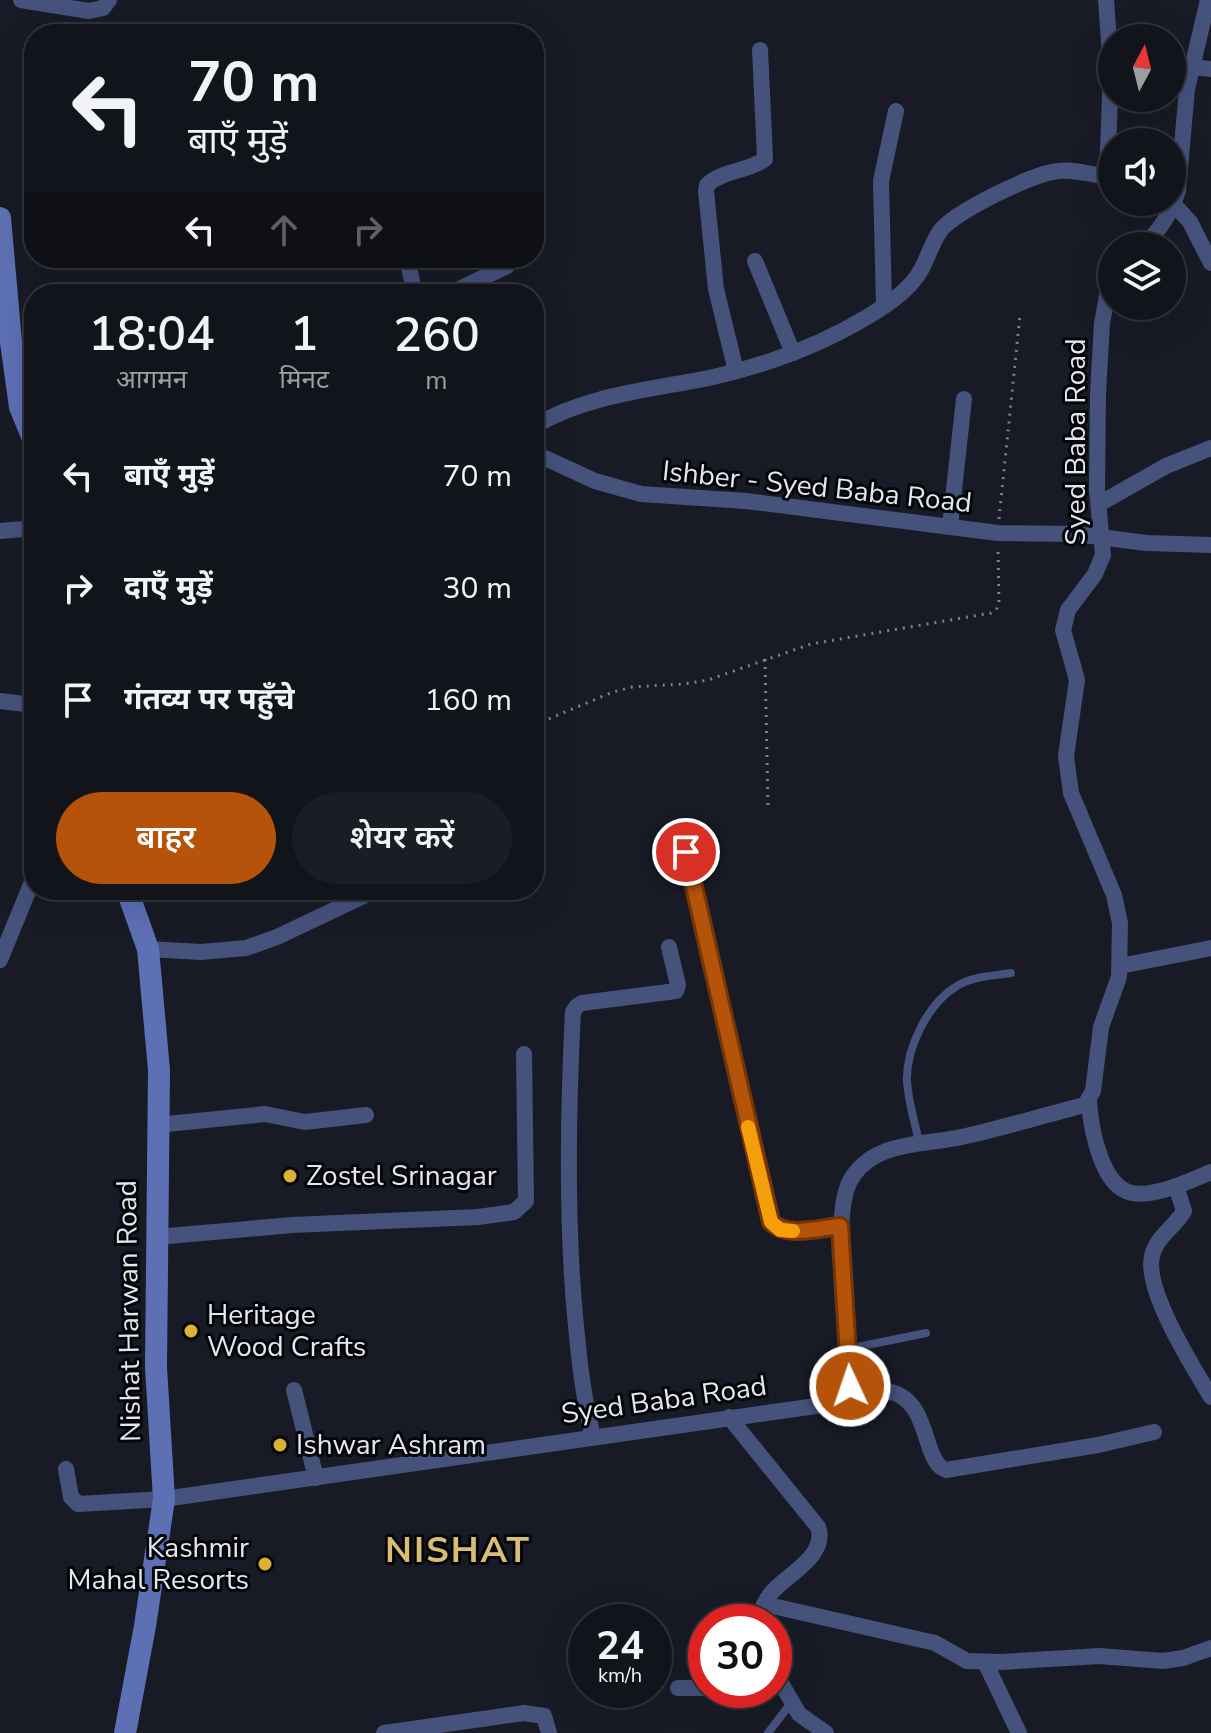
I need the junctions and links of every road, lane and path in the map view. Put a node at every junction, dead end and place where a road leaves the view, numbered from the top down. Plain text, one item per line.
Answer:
1 (21, 0) edge
2 (109, 0) edge
3 (1106, 0) edge
4 (1208, 0) edge
5 (760, 50) dead end
6 (1191, 67) junction
7 (1211, 69) edge
8 (896, 111) dead end
9 (1110, 128) edge
10 (1183, 128) edge
11 (1098, 176) edge
12 (1185, 216) edge
13 (0, 218) edge
14 (755, 261) dead end
15 (1211, 262) edge
16 (503, 268) edge
17 (470, 284) edge
18 (884, 305) junction
19 (1020, 315) dead end
20 (1103, 320) edge
21 (793, 353) junction
22 (736, 371) junction
23 (24, 389) edge
24 (964, 399) dead end
25 (544, 421) edge
26 (1211, 448) edge
27 (544, 458) edge
28 (1099, 504) junction
29 (950, 526) junction
30 (24, 529) edge
31 (0, 531) edge
32 (998, 533) junction
33 (1102, 538) junction
34 (1211, 545) edge
35 (765, 659) junction
36 (0, 701) edge
37 (24, 704) edge
38 (544, 721) edge
39 (768, 806) dead end
40 (686, 852) dead end
41 (25, 900) edge
42 (131, 900) edge
43 (355, 900) edge
44 (669, 947) dead end
45 (1211, 948) edge
46 (148, 949) junction
47 (0, 960) edge
48 (1120, 966) junction
49 (1011, 973) dead end
50 (524, 1054) dead end
51 (1089, 1102) junction
52 (366, 1115) dead end
53 (157, 1125) junction
54 (919, 1142) junction
55 (1211, 1172) edge
56 (1176, 1186) junction
57 (840, 1226) junction
58 (157, 1237) junction
59 (926, 1333) dead end
60 (848, 1349) junction
61 (294, 1390) dead end
62 (847, 1392) junction
63 (1211, 1397) edge
64 (729, 1417) junction
65 (1154, 1432) dead end
66 (593, 1437) junction
67 (66, 1469) dead end
68 (316, 1478) junction
69 (164, 1499) junction
70 (764, 1604) edge
71 (792, 1610) edge
72 (1211, 1648) edge
73 (985, 1662) junction
74 (678, 1688) dead end
75 (688, 1688) edge
76 (792, 1704) edge
77 (787, 1708) edge
78 (125, 1733) edge
79 (384, 1733) edge
80 (549, 1733) edge
81 (768, 1733) edge
82 (826, 1733) edge
83 (1019, 1733) edge

1 - 2 street
3 - 9 street
4 - 6 street
5 - 22 street
6 - 7 street
6 - 10 street
8 - 18 street
11 - 18 street
12 - 15 street
13 - 23 main road
14 - 21 street
16 - 17 street
18 - 21 street
19 - 32 path
20 - 28 street, Syed Baba Road
21 - 22 street
22 - 25 street
24 - 29 street
26 - 28 street
27 - 29 street, Ishber - Syed Baba Road
28 - 33 street, Syed Baba Road
29 - 32 street, Ishber - Syed Baba Road
30 - 31 street
32 - 33 street, Ishber - Syed Baba Road
32 - 35 path
33 - 34 street, Ishber - Syed Baba Road
33 - 48 street, Syed Baba Road
35 - 38 path
35 - 39 path
36 - 37 street
40 - 57 street
41 - 47 street
42 - 46 main road, Nishat Harwan Road
43 - 46 street
44 - 66 street
45 - 48 street
46 - 53 main road, Nishat Harwan Road
48 - 51 street, Syed Baba Road
49 - 54 lane
50 - 58 street
51 - 54 street
51 - 56 street, Syed Baba Road
52 - 53 street
53 - 58 main road, Nishat Harwan Road
54 - 57 street
55 - 56 street, Syed Baba Road
56 - 63 street
57 - 60 street
58 - 69 main road, Nishat Harwan Road
59 - 60 lane
60 - 62 street
61 - 68 street
62 - 64 street, Syed Baba Road
62 - 65 street
64 - 66 street, Syed Baba Road
64 - 70 street
66 - 68 street, Syed Baba Road
67 - 69 street, Syed Baba Road
68 - 69 street, Syed Baba Road
69 - 78 main road, Nishat Harwan Road
71 - 73 street
72 - 73 street
73 - 83 street
74 - 75 street
76 - 82 street
77 - 81 lane
79 - 80 street

